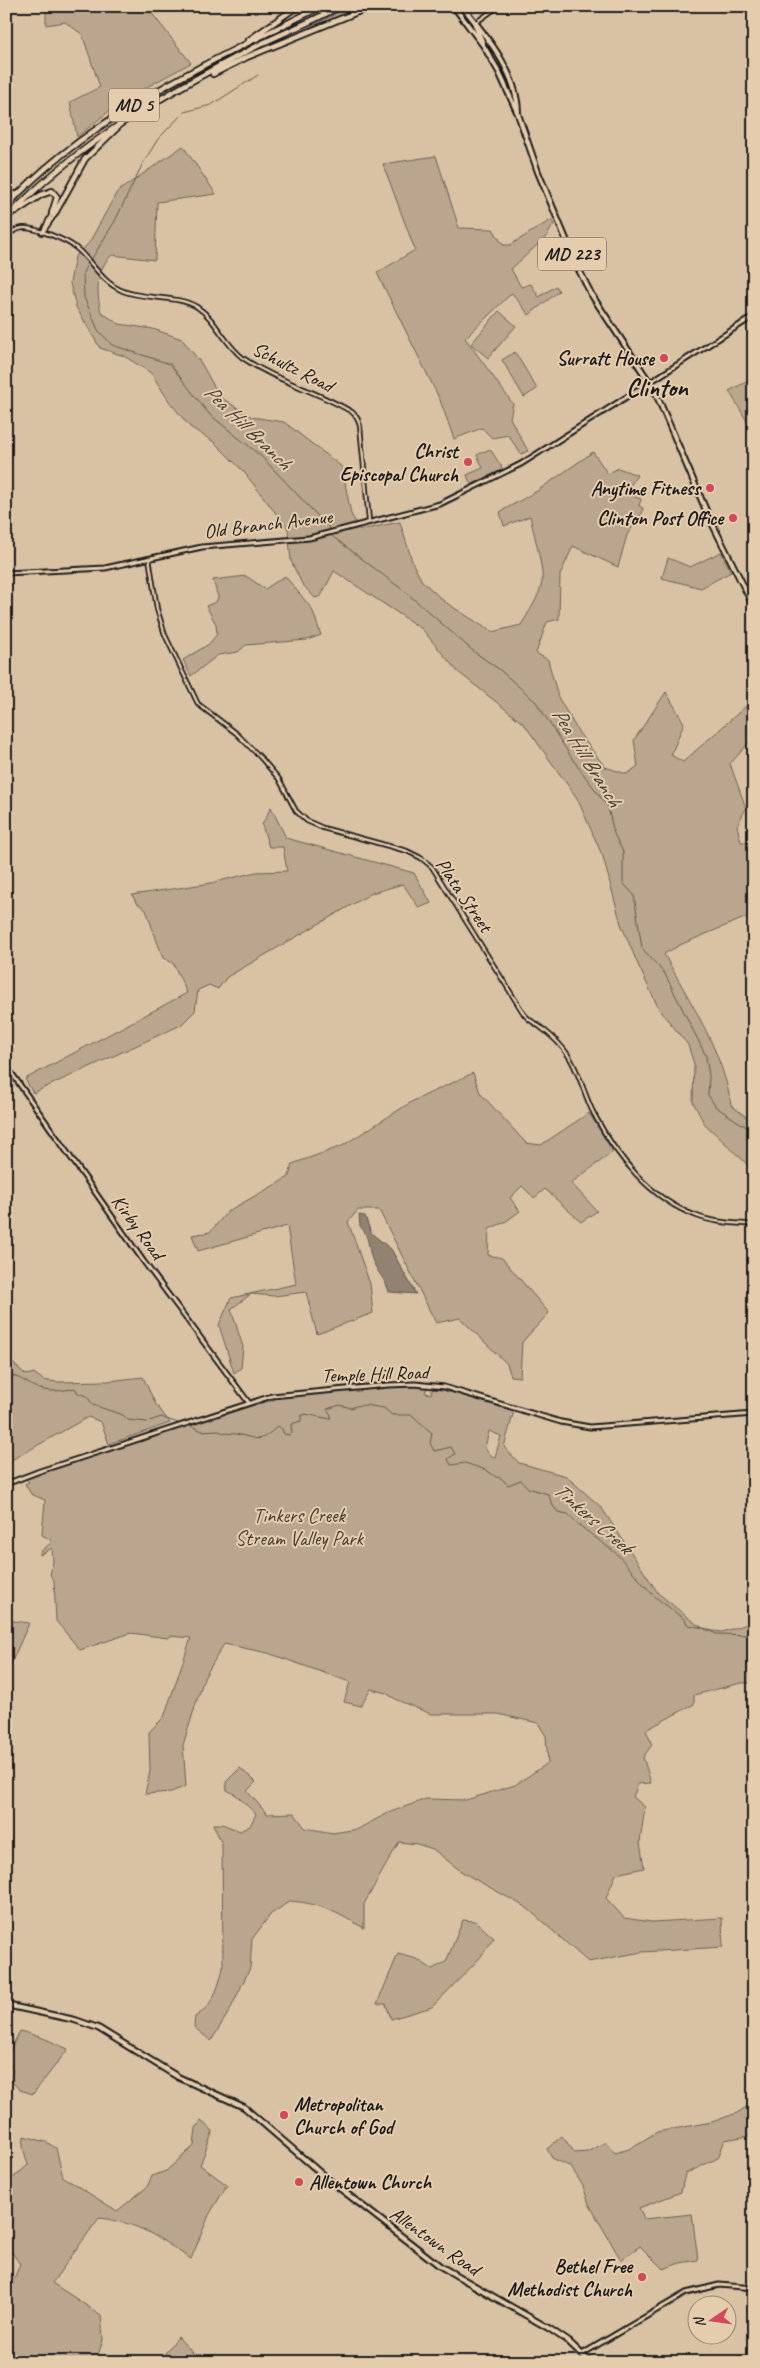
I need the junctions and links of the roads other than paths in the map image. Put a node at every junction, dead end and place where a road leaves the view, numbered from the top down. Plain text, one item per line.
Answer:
1 (298, 6) edge
2 (322, 6) edge
3 (340, 6) edge
4 (372, 6) edge
5 (462, 6) edge
6 (499, 6) edge
7 (454, 8) edge
8 (475, 23) junction
9 (489, 54) junction
10 (209, 63) junction
11 (199, 77) junction
12 (518, 114) junction
13 (127, 119) junction
14 (34, 180) junction
15 (6, 200) edge
16 (6, 207) edge
17 (53, 214) junction
18 (8, 217) edge
19 (42, 233) junction
20 (6, 236) edge
21 (754, 316) edge
22 (649, 382) junction
23 (369, 521) junction
24 (148, 558) junction
25 (6, 573) edge
26 (754, 607) edge
27 (6, 1065) edge
28 (754, 1225) edge
29 (249, 1403) junction
30 (754, 1414) edge
31 (6, 1484) edge
32 (6, 2005) edge
33 (754, 2288) edge
34 (582, 2354) junction
35 (590, 2362) edge

1 - 10 highway
2 - 10 highway, MD 5
3 - 11 highway, MD 5
4 - 11 highway
5 - 8 main road, MD 223
6 - 8 street
7 - 8 main road
7 - 9 main road, MD 223
8 - 9 main road
8 - 12 main road, MD 223
9 - 12 main road, MD 223
10 - 14 highway, MD 5
11 - 13 highway, MD 5
12 - 22 main road, MD 223
13 - 17 highway
13 - 18 highway, MD 5
14 - 15 highway
14 - 16 highway, MD 5
17 - 18 highway
17 - 19 street
19 - 20 street, Schultz Road
19 - 23 street, Schultz Road
21 - 22 main road, Old Branch Avenue
22 - 23 main road, Old Branch Avenue
22 - 26 main road, MD 223
23 - 24 main road, Old Branch Avenue
24 - 25 main road, Old Branch Avenue
24 - 28 street, Plata Street
27 - 29 main road, Kirby Road
29 - 30 main road, Temple Hill Road
29 - 31 main road, Temple Hill Road
32 - 34 main road, Allentown Road
33 - 34 main road
34 - 35 main road, Allentown Road

